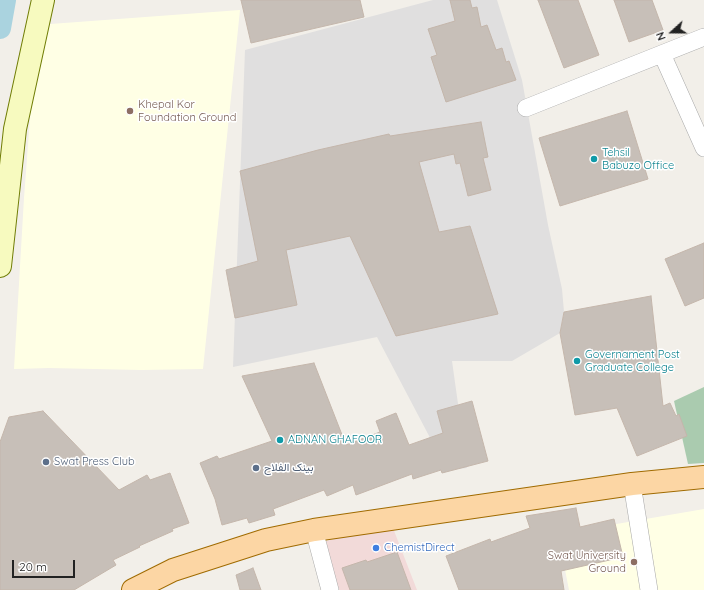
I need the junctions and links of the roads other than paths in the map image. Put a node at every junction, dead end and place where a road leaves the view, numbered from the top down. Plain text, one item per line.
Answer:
1 (43, 0) edge
2 (704, 37) edge
3 (662, 54) junction
4 (526, 108) dead end
5 (704, 148) edge
6 (0, 266) edge
7 (704, 477) edge
8 (634, 481) junction
9 (314, 530) junction
10 (117, 590) edge
11 (133, 590) edge
12 (330, 590) edge
13 (649, 590) edge

1 - 6 street
2 - 3 street
3 - 4 street
3 - 5 street
7 - 8 main road
8 - 9 main road
8 - 10 main road
8 - 13 street
9 - 11 main road
9 - 12 street

